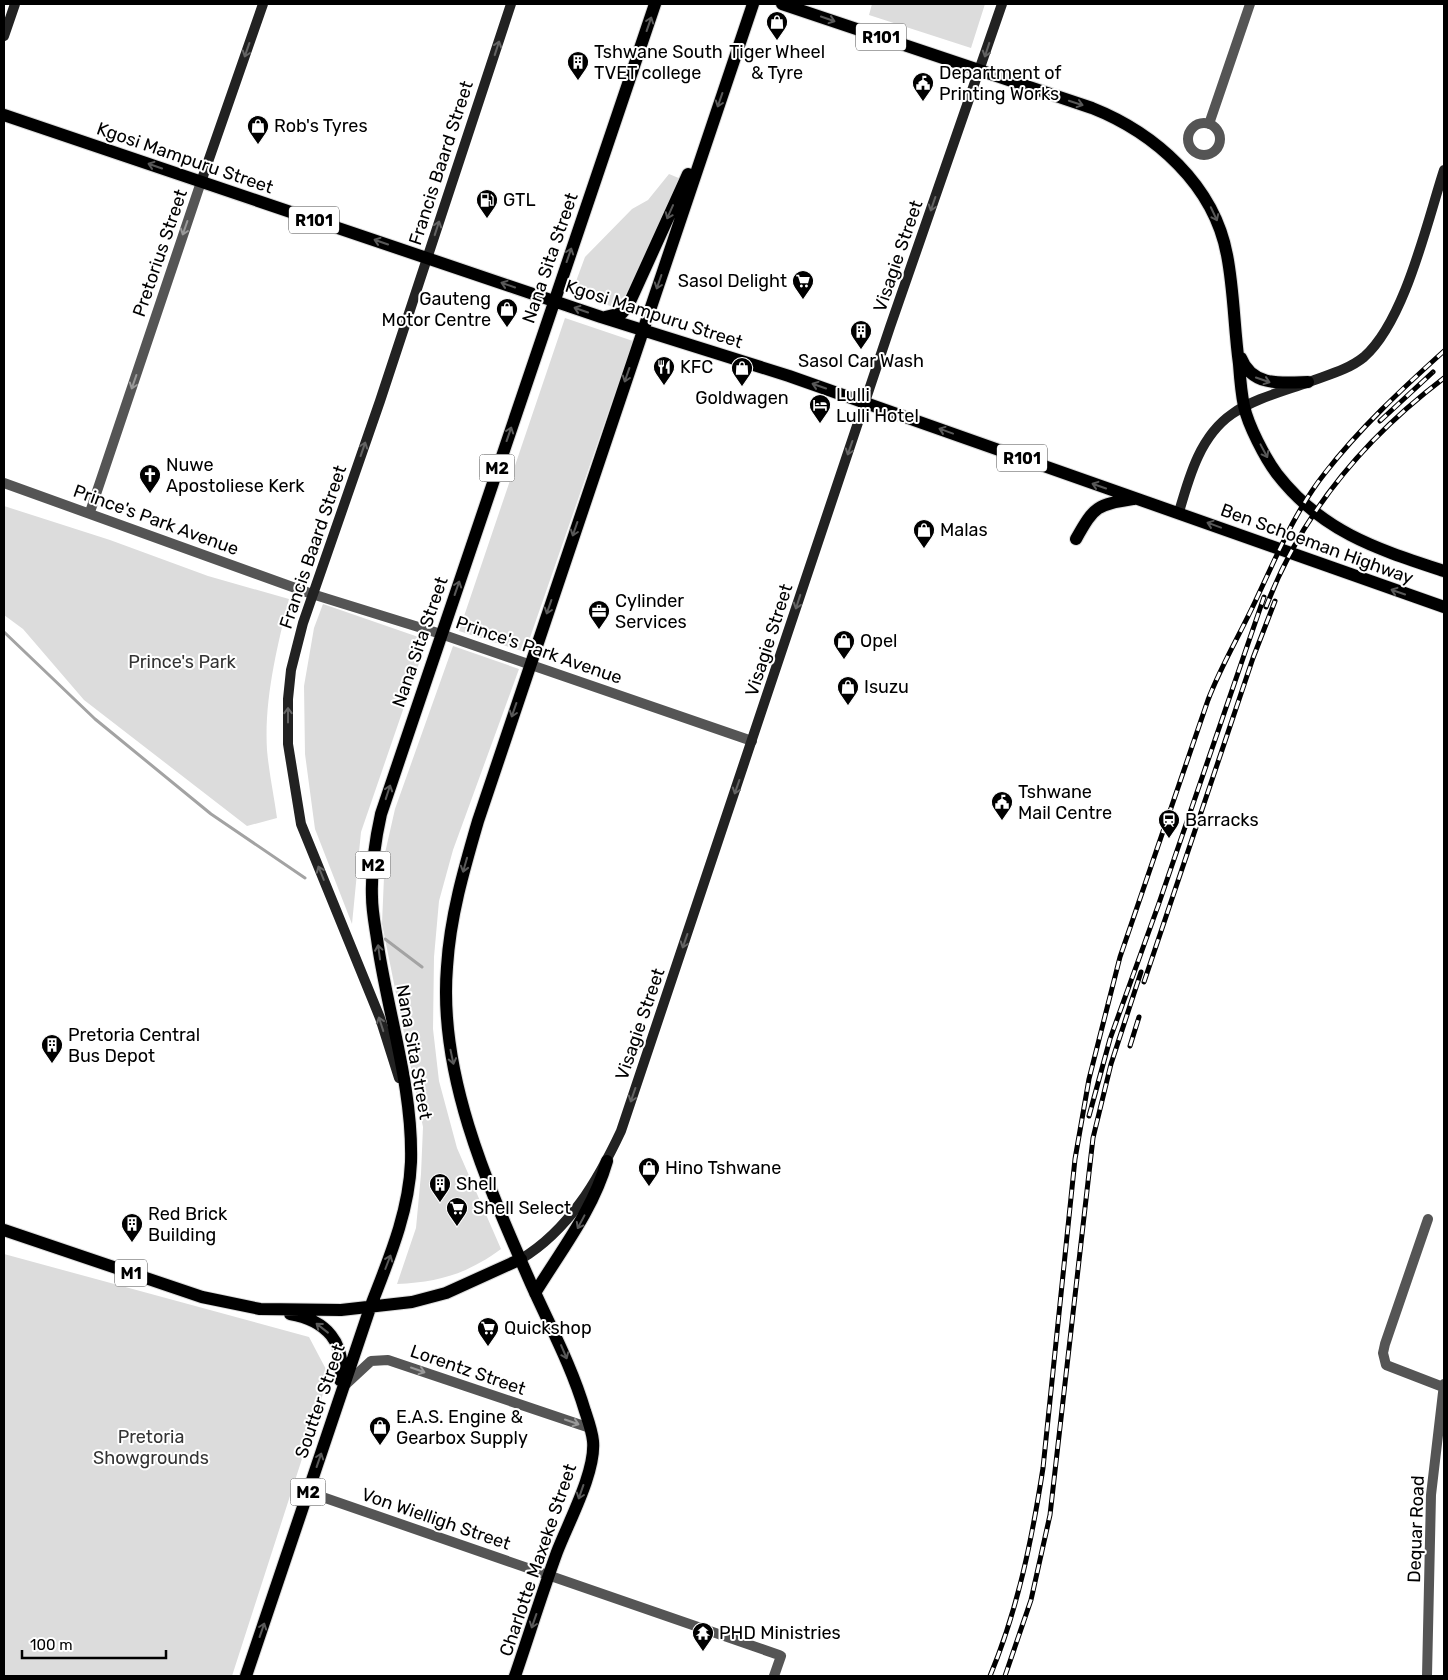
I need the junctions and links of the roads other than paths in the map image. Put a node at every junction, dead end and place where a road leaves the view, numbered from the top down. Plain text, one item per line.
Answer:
1 (15, 4) edge
2 (263, 4) edge
3 (511, 4) edge
4 (655, 4) edge
5 (753, 4) edge
6 (782, 4) edge
7 (1002, 4) edge
8 (1250, 4) edge
9 (4, 36) edge
10 (980, 70) junction
11 (4, 115) edge
12 (1209, 124) dead end
13 (708, 137) junction
14 (1444, 170) edge
15 (201, 182) junction
16 (427, 258) junction
17 (554, 301) junction
18 (601, 317) junction
19 (643, 329) junction
20 (1236, 346) junction
21 (1308, 382) junction
22 (865, 402) junction
23 (1244, 407) junction
24 (4, 483) edge
25 (1136, 498) junction
26 (90, 512) junction
27 (1179, 512) junction
28 (1353, 538) junction
29 (1076, 539) dead end
30 (1444, 562) edge
31 (1444, 571) edge
32 (312, 594) junction
33 (1444, 608) edge
34 (441, 634) junction
35 (530, 664) junction
36 (752, 741) junction
37 (408, 1103) junction
38 (607, 1161) junction
39 (1428, 1219) dead end
40 (4, 1230) edge
41 (521, 1259) junction
42 (535, 1292) junction
43 (370, 1308) junction
44 (260, 1309) junction
45 (1444, 1385) edge
46 (344, 1387) junction
47 (332, 1422) junction
48 (590, 1428) junction
49 (308, 1492) junction
50 (550, 1574) junction
51 (246, 1676) edge
52 (515, 1676) edge
53 (774, 1676) edge
54 (1427, 1676) edge

1 - 9 street
2 -> 15 street, Pretorius Street
16 -> 3 street, Francis Baard Street
17 -> 4 main road, Nana Sita Street / M2
5 -> 13 main road, Nana Sita Street
6 -> 10 main road, R101
7 -> 10 street, Visagie Street
8 - 12 street
10 -> 20 main road, R101
10 -> 22 street, Visagie Street
15 -> 11 main road, Kgosi Mampuru Street / R101
13 -> 18 main road
13 -> 19 main road, Nana Sita Street
14 - 21 street
16 -> 15 main road, Kgosi Mampuru Street / R101
15 -> 26 street, Pretorius Street
17 -> 16 main road, Kgosi Mampuru Street / R101
32 -> 16 street, Francis Baard Street
18 -> 17 main road, Kgosi Mampuru Street / R101
34 -> 17 main road, Nana Sita Street / M2
18 - 19 main road, Kgosi Mampuru Street / R101
22 -> 19 main road, Kgosi Mampuru Street / R101
19 -> 35 main road, Nana Sita Street
20 -> 21 main road
20 - 23 main road, R101
21 - 23 street
25 -> 22 main road, Kgosi Mampuru Street / R101
22 -> 36 street, Visagie Street
23 - 27 street
23 -> 28 main road, Ben Schoeman Highway / R101
24 - 26 street, Prince's Park Avenue
25 - 27 main road, Kgosi Mampuru Street / R101
25 - 29 main road
26 - 32 street, Prince's Park Avenue
33 -> 27 main road, Ben Schoeman Highway / R101
28 - 30 main road
28 - 31 main road, Ben Schoeman Highway / R101
32 - 34 street, Prince's Park Avenue
37 -> 32 street, Francis Baard Street
34 - 35 street, Prince's Park Avenue
37 -> 34 main road, Nana Sita Street / M2
35 - 36 street, Prince's Park Avenue
35 -> 41 main road, Nana Sita Street
36 -> 38 street, Visagie Street
43 -> 37 main road, Nana Sita Street / M2
38 - 41 street, Visagie Street
38 -> 42 main road
39 - 45 street
40 - 44 main road, M1
41 - 42 main road, Charlotte Maxeke Street
41 - 43 main road, M1
42 -> 48 main road, Charlotte Maxeke Street
43 - 44 main road, M1
43 - 46 main road, Soutter Street / M2
47 -> 44 main road
45 - 54 street, Dequar Road
46 - 47 main road, Soutter Street / M2
46 -> 48 street, Lorentz Street
49 -> 47 main road, Soutter Street / M2
48 -> 50 main road, Charlotte Maxeke Street
49 - 50 street, Von Wielligh Street
51 -> 49 main road, Soutter Street / M2
50 -> 52 main road, Charlotte Maxeke Street
50 - 53 street, Von Wielligh Street

